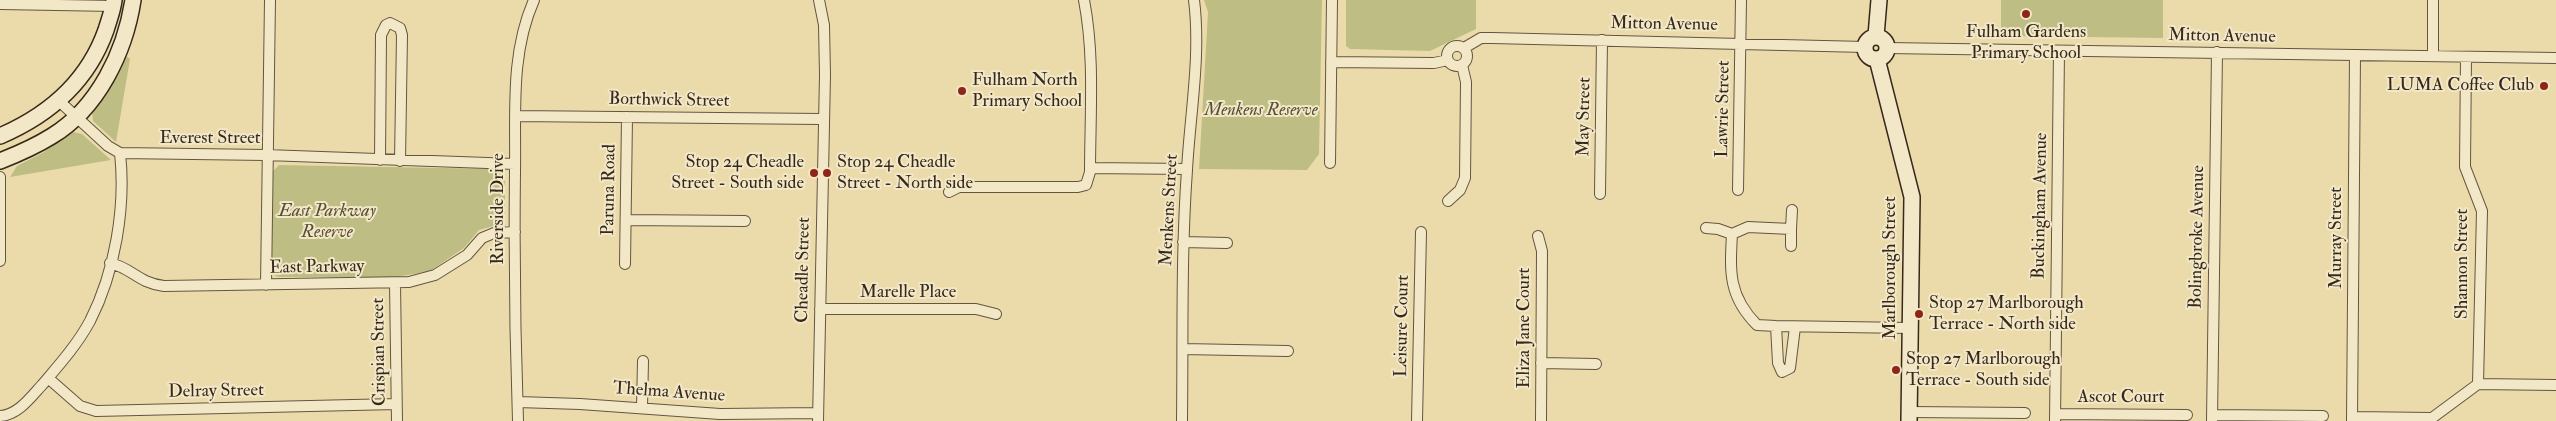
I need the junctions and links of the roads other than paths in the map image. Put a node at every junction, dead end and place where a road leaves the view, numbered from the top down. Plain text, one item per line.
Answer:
1 (133, 0) edge
2 (270, 0) edge
3 (534, 0) edge
4 (819, 0) edge
5 (1084, 0) edge
6 (1194, 0) edge
7 (1332, 0) edge
8 (1742, 0) edge
9 (1879, 0) edge
10 (2433, 0) edge
11 (114, 3) edge
12 (0, 4) edge
13 (1876, 36) junction
14 (1602, 40) junction
15 (1741, 43) junction
16 (1865, 47) junction
17 (1464, 48) junction
18 (2060, 52) junction
19 (2217, 52) junction
20 (1882, 53) junction
21 (2355, 55) junction
22 (2433, 56) junction
23 (2466, 57) junction
24 (2556, 58) edge
25 (1448, 60) junction
26 (1332, 62) junction
27 (1462, 65) junction
28 (59, 101) junction
29 (515, 116) junction
30 (76, 117) junction
31 (627, 117) junction
32 (822, 119) junction
33 (0, 136) edge
34 (120, 153) junction
35 (266, 155) junction
36 (380, 160) junction
37 (400, 161) junction
38 (0, 162) edge
39 (1330, 163) dead end
40 (515, 164) junction
41 (1090, 168) junction
42 (1187, 169) junction
43 (0, 177) edge
44 (1738, 190) dead end
45 (949, 192) dead end
46 (1600, 194) dead end
47 (1448, 201) dead end
48 (1792, 210) dead end
49 (626, 220) junction
50 (745, 221) dead end
51 (1706, 228) dead end
52 (1791, 229) junction
53 (514, 232) junction
54 (1421, 232) dead end
55 (1732, 234) junction
56 (1538, 236) dead end
57 (1183, 242) junction
58 (1227, 243) dead end
59 (1791, 246) dead end
60 (0, 262) edge
61 (110, 263) junction
62 (625, 264) dead end
63 (395, 283) junction
64 (266, 285) junction
65 (820, 309) junction
66 (996, 314) dead end
67 (1776, 326) junction
68 (1795, 327) junction
69 (1910, 328) junction
70 (1182, 349) junction
71 (1288, 350) dead end
72 (643, 361) dead end
73 (1541, 363) junction
74 (1596, 364) dead end
75 (48, 378) junction
76 (2478, 384) junction
77 (2556, 385) edge
78 (518, 402) junction
79 (396, 404) junction
80 (642, 408) junction
81 (2025, 413) dead end
82 (2187, 414) dead end
83 (0, 416) edge
84 (2323, 416) dead end
85 (818, 417) edge
86 (1909, 417) edge
87 (2055, 418) edge
88 (2212, 418) edge
89 (2352, 419) edge
90 (397, 421) edge
91 (518, 421) edge
92 (1182, 421) edge
93 (1417, 421) edge
94 (1540, 421) edge

1 - 30 street
2 - 35 street
3 - 29 street, Riverside Drive
4 - 32 street, Cheadle Street
5 - 41 street
6 - 42 street, Menkens Street
7 - 26 street
8 - 15 street, Lawrie Street
9 - 13 street
10 - 22 street
11 - 12 street
11 - 28 street
13 - 16 street
13 - 20 street
14 - 15 street, Mitton Avenue
14 - 17 street, Mitton Avenue
14 - 46 street, May Street
15 - 16 street, Mitton Avenue
15 - 44 street, Lawrie Street
16 - 20 street
17 - 25 street
17 - 27 street
18 - 19 street, Mitton Avenue
18 - 20 street, Mitton Avenue
18 - 87 street, Buckingham Avenue
19 - 21 street, Mitton Avenue
19 - 88 street, Bolingbroke Avenue
20 - 69 street, Marlborough Street
21 - 22 street, Mitton Avenue
21 - 89 street, Murray Street
22 - 23 street, Mitton Avenue
23 - 24 street, Mitton Avenue
23 - 76 street, Shannon Street
25 - 26 street
25 - 27 street
26 - 39 street
27 - 47 street
28 - 30 street
28 - 33 street
29 - 31 street, Borthwick Street
29 - 40 street, Riverside Drive
30 - 34 street
30 - 38 street
31 - 32 street, Borthwick Street
31 - 49 street, Paruna Road
32 - 65 street, Cheadle Street
34 - 35 street, Everest Street
34 - 61 street
35 - 36 street, Everest Street
35 - 64 street
36 - 37 street, Everest Street
36 - 37 street
37 - 40 street, Everest Street
40 - 53 street, Riverside Drive
41 - 42 street
41 - 45 street
42 - 57 street, Menkens Street
43 - 60 street
48 - 52 street
49 - 50 street
49 - 62 street, Paruna Road
51 - 55 street
52 - 55 street
52 - 59 street
53 - 63 street, East Parkway
53 - 78 street, Riverside Drive
54 - 93 street, Leisure Court
55 - 67 street
56 - 73 street, Eliza Jane Court
57 - 58 street
57 - 70 street, Menkens Street
61 - 64 street, East Parkway
61 - 75 street
63 - 64 street, East Parkway
63 - 79 street, Crispian Street
65 - 66 street, Marelle Place
65 - 85 street, Cheadle Street
67 - 68 street
67 - 68 street
68 - 69 street
69 - 86 street, Marlborough Street
70 - 71 street
70 - 92 street, Menkens Street
72 - 80 street
73 - 74 street
73 - 94 street, Eliza Jane Court
75 - 79 street, Delray Street
75 - 83 street
76 - 77 street
76 - 89 street
78 - 80 street, Thelma Avenue
78 - 91 street, Riverside Drive
79 - 90 street, Crispian Street
80 - 85 street, Thelma Avenue
81 - 86 street
82 - 87 street, Ascot Court
84 - 88 street

